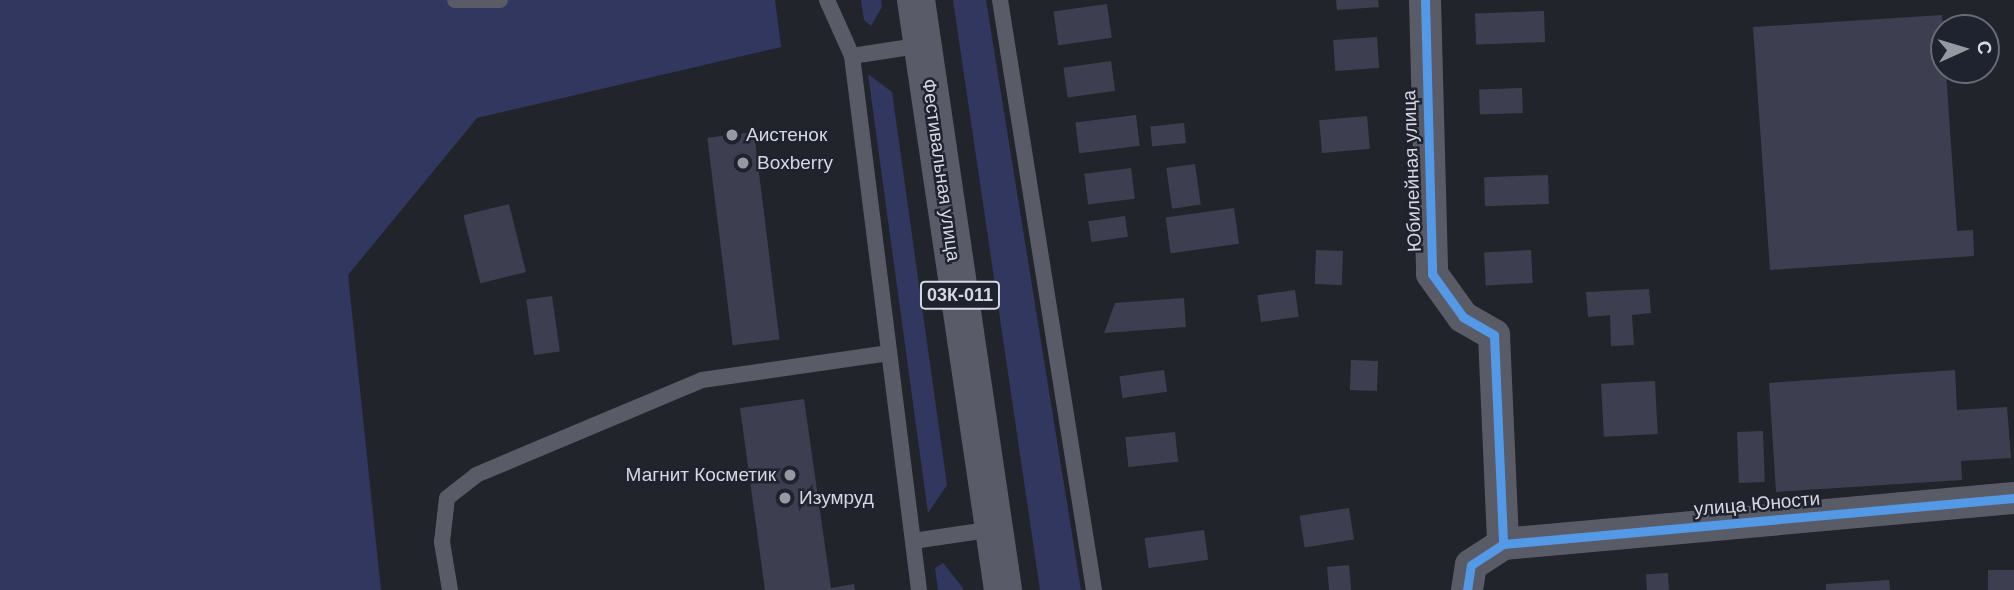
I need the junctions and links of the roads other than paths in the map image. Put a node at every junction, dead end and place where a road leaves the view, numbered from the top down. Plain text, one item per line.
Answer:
1 (455, 0) edge
2 (500, 0) edge
3 (827, 0) edge
4 (916, 0) edge
5 (1000, 0) edge
6 (1425, 0) edge
7 (923, 45) junction
8 (852, 55) junction
9 (889, 353) junction
10 (2014, 498) edge
11 (994, 529) junction
12 (913, 541) junction
13 (1503, 544) junction
14 (450, 590) edge
15 (919, 590) edge
16 (1003, 590) edge
17 (1094, 590) edge
18 (1467, 590) edge

1 - 2 lane
3 - 8 lane
4 - 7 main road, Фестивальная улица / 03К-011
5 - 17 lane
6 - 13 street, Юбилейная улица
7 - 8 lane
7 - 11 main road, Фестивальная улица / 03К-011
8 - 9 lane
9 - 12 lane
9 - 14 lane
10 - 13 street, улица Юности
11 - 12 lane
11 - 16 main road, Фестивальная улица / 03К-011
12 - 15 lane
13 - 18 street

